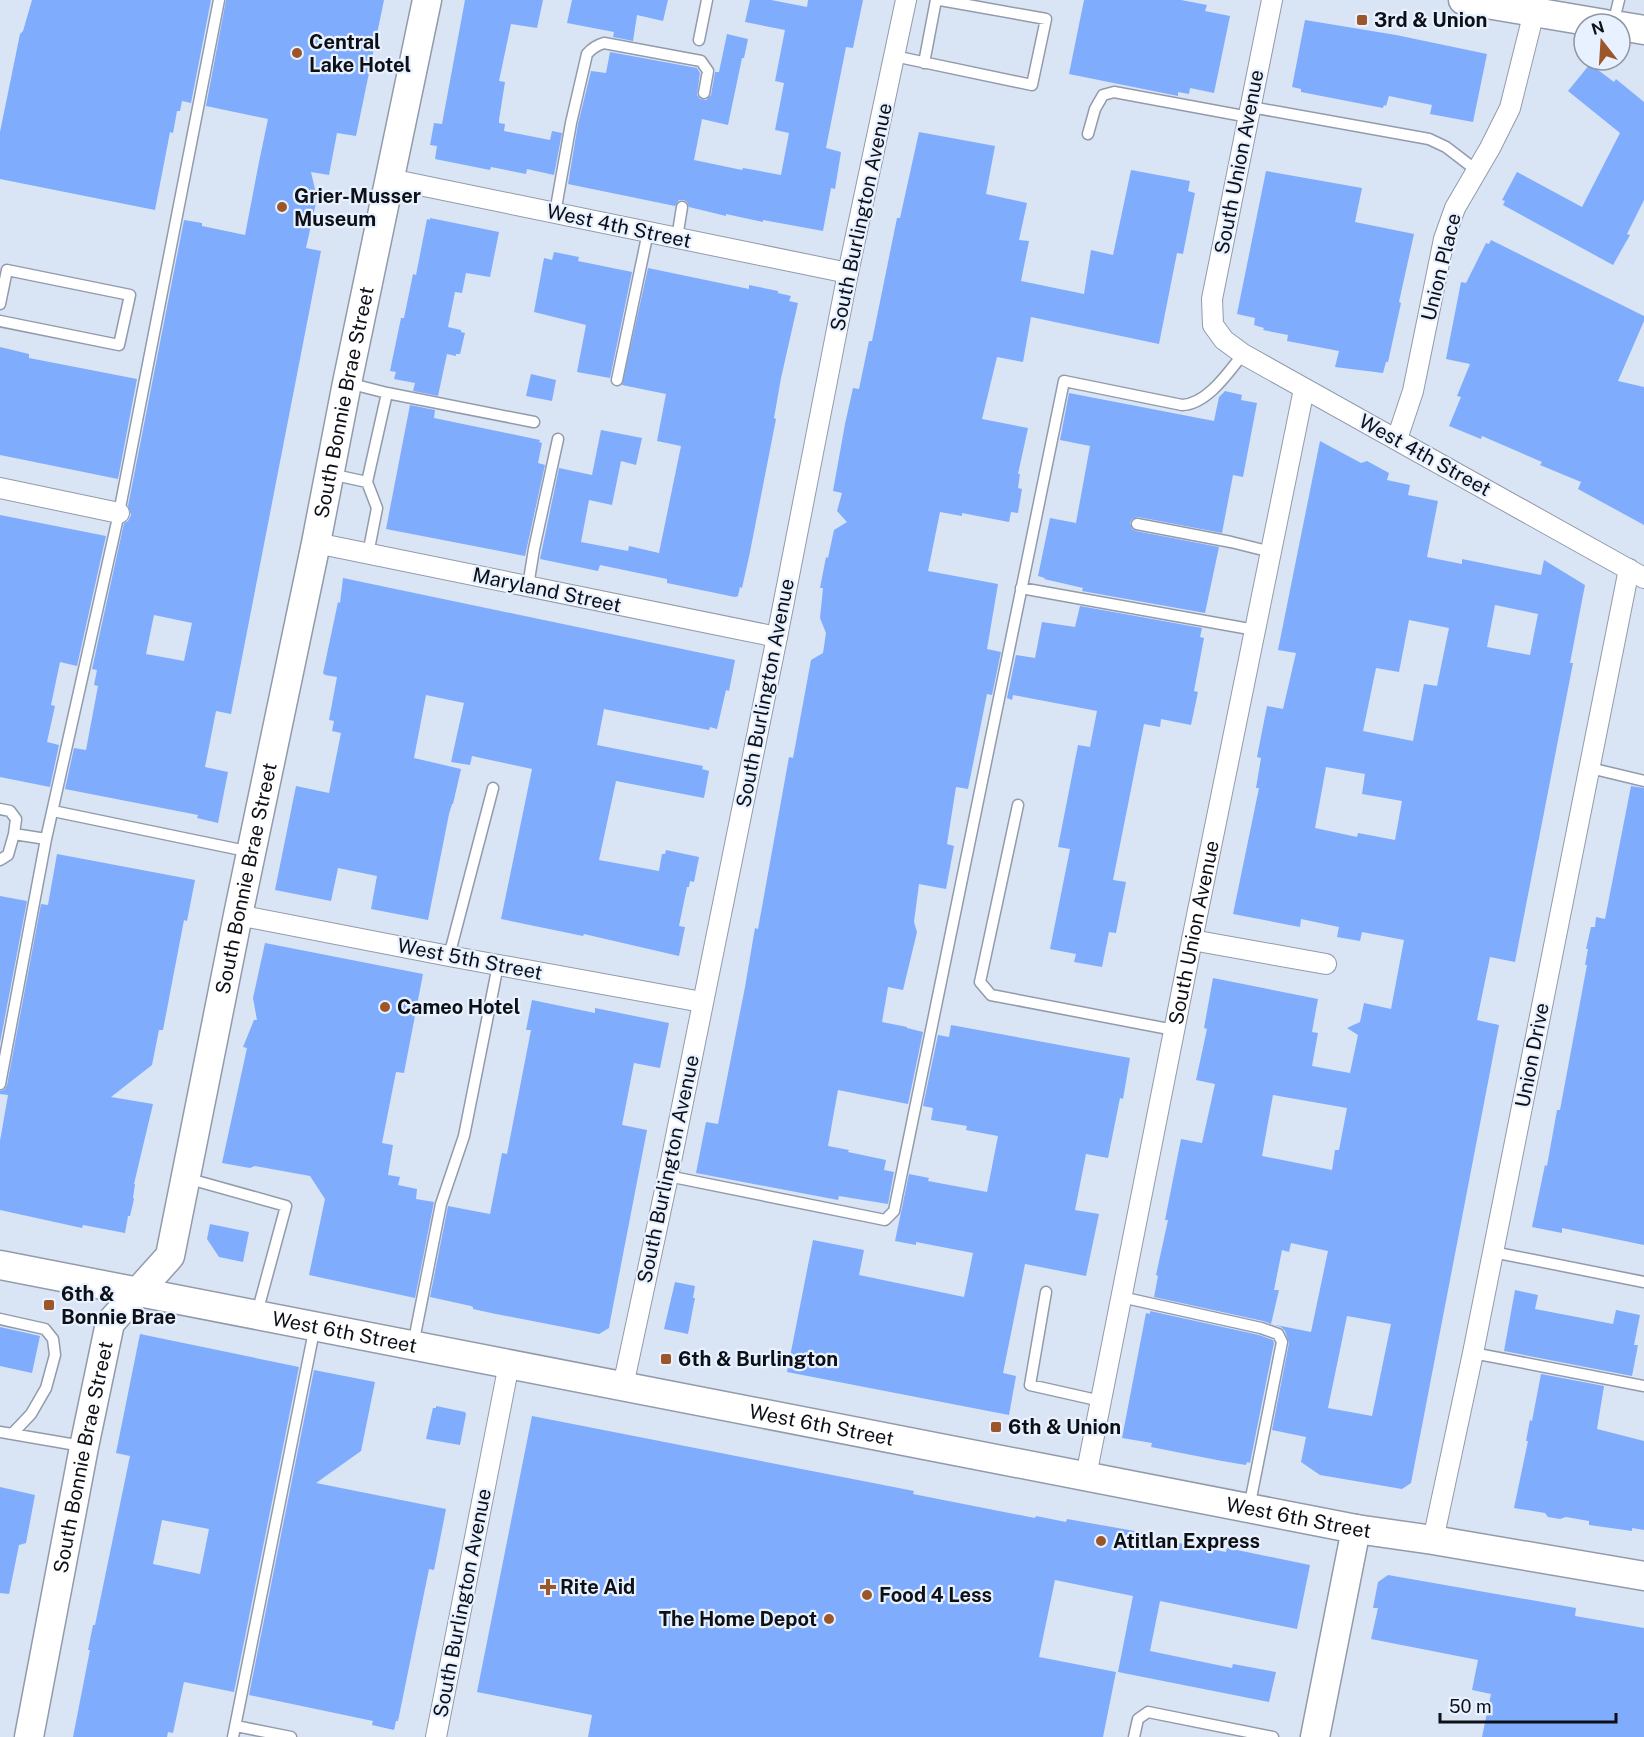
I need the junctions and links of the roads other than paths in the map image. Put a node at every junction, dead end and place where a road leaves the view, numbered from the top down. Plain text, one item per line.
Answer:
1 (219, 0) edge
2 (427, 0) edge
3 (707, 0) edge
4 (906, 0) edge
5 (938, 0) edge
6 (1272, 0) edge
7 (1463, 0) edge
8 (1535, 6) edge
9 (1572, 16) edge
10 (699, 40) dead end
11 (894, 56) junction
12 (924, 63) junction
13 (704, 93) dead end
14 (1250, 112) junction
15 (1088, 134) dead end
16 (1476, 170) junction
17 (390, 179) junction
18 (682, 207) dead end
19 (555, 213) junction
20 (648, 232) junction
21 (677, 238) junction
22 (848, 273) junction
23 (0, 304) edge
24 (0, 321) edge
25 (1213, 325) joint
26 (1243, 354) junction
27 (617, 380) dead end
28 (347, 383) junction
29 (1304, 389) junction
30 (387, 393) junction
31 (534, 422) dead end
32 (558, 439) dead end
33 (1397, 439) junction
34 (330, 474) junction
35 (367, 482) junction
36 (0, 488) edge
37 (119, 513) junction
38 (1137, 524) dead end
39 (316, 543) junction
40 (1271, 552) junction
41 (368, 554) junction
42 (1636, 573) edge
43 (528, 586) junction
44 (1021, 588) junction
45 (1255, 630) junction
46 (777, 638) junction
47 (1590, 768) junction
48 (1644, 781) edge
49 (493, 788) dead end
50 (1018, 805) dead end
51 (0, 808) edge
52 (53, 811) junction
53 (14, 834) junction
54 (46, 839) junction
55 (252, 852) junction
56 (0, 860) edge
57 (238, 915) junction
58 (1192, 940) junction
59 (449, 956) junction
60 (1326, 964) dead end
61 (498, 965) junction
62 (702, 1002) junction
63 (1174, 1030) junction
64 (0, 1083) edge
65 (668, 1176) junction
66 (185, 1178) junction
67 (1493, 1252) junction
68 (0, 1264) edge
69 (1644, 1282) edge
70 (138, 1291) junction
71 (1046, 1293) dead end
72 (1121, 1297) junction
73 (257, 1315) junction
74 (0, 1319) edge
75 (315, 1326) junction
76 (413, 1345) junction
77 (1473, 1353) junction
78 (508, 1364) junction
79 (623, 1386) junction
80 (1644, 1386) edge
81 (1101, 1401) junction
82 (0, 1431) edge
83 (12, 1434) junction
84 (84, 1447) junction
85 (1086, 1476) junction
86 (1249, 1508) junction
87 (1356, 1529) junction
88 (1433, 1540) junction
89 (1644, 1576) edge
90 (235, 1732) edge
91 (29, 1737) edge
92 (291, 1737) edge
93 (436, 1737) edge
94 (1134, 1737) edge
95 (1273, 1737) edge
96 (1315, 1737) edge

1 - 37 lane
2 - 17 street, South Bonnie Brae Street
3 - 10 lane
4 - 11 street, South Burlington Avenue
5 - 12 lane
5 - 12 lane
6 - 14 street, South Union Avenue
7 - 8 street
8 - 9 street
8 - 16 street, Union Place
11 - 12 lane
11 - 22 street, South Burlington Avenue
13 - 19 lane
14 - 15 lane
14 - 16 lane
14 - 25 street, South Union Avenue
16 - 33 street, Union Place
17 - 19 street, West 4th Street
17 - 28 street, South Bonnie Brae Street
18 - 21 lane
19 - 20 street, West 4th Street
20 - 21 street, West 4th Street
20 - 27 lane
21 - 22 street, West 4th Street
22 - 46 street, South Burlington Avenue
23 - 24 lane
25 - 26 street, West 4th Street
26 - 29 street, West 4th Street
26 - 44 lane
28 - 30 lane
28 - 34 street, South Bonnie Brae Street
29 - 33 street, West 4th Street
29 - 40 street, South Union Avenue
30 - 31 lane
30 - 35 lane
32 - 43 lane
33 - 42 street, West 4th Street
34 - 35 lane
34 - 39 street, South Bonnie Brae Street
35 - 41 lane
36 - 37 street
37 - 52 lane
38 - 40 lane
39 - 41 street, Maryland Street
39 - 55 street, South Bonnie Brae Street
40 - 45 street, South Union Avenue
41 - 43 street, Maryland Street
42 - 47 street, Union Drive
43 - 46 street, Maryland Street
44 - 45 lane
44 - 65 lane
45 - 58 street, South Union Avenue
46 - 62 street, South Burlington Avenue
47 - 48 lane
47 - 67 street, Union Drive
49 - 59 lane
50 - 63 lane
51 - 53 lane
52 - 54 lane
52 - 55 lane
53 - 54 lane
53 - 56 lane
54 - 64 lane
55 - 57 street, South Bonnie Brae Street
57 - 59 street, West 5th Street
57 - 66 street, South Bonnie Brae Street
58 - 60 street
58 - 63 street, South Union Avenue
59 - 61 street, West 5th Street
61 - 62 street, West 5th Street
61 - 76 lane
62 - 65 street, South Burlington Avenue
63 - 72 street, South Union Avenue
65 - 79 street, South Burlington Avenue
66 - 70 street, South Bonnie Brae Street
66 - 73 lane
67 - 69 lane
67 - 77 street, Union Drive
68 - 70 street, West 6th Street
70 - 73 street, West 6th Street
70 - 84 street, South Bonnie Brae Street
71 - 81 lane
72 - 81 street, South Union Avenue
72 - 86 lane
73 - 75 street, West 6th Street
74 - 83 lane
75 - 76 street, West 6th Street
75 - 90 lane
76 - 78 street, West 6th Street
77 - 80 lane
77 - 88 street, Union Drive
78 - 79 street, West 6th Street
78 - 93 street, South Burlington Avenue
79 - 85 street, West 6th Street
81 - 85 street, South Union Avenue
82 - 83 lane
83 - 84 lane
84 - 91 street, South Bonnie Brae Street
85 - 86 street, West 6th Street
86 - 87 street, West 6th Street
87 - 88 street, West 6th Street
87 - 96 street
88 - 89 street, West 6th Street
90 - 92 lane
94 - 95 lane

